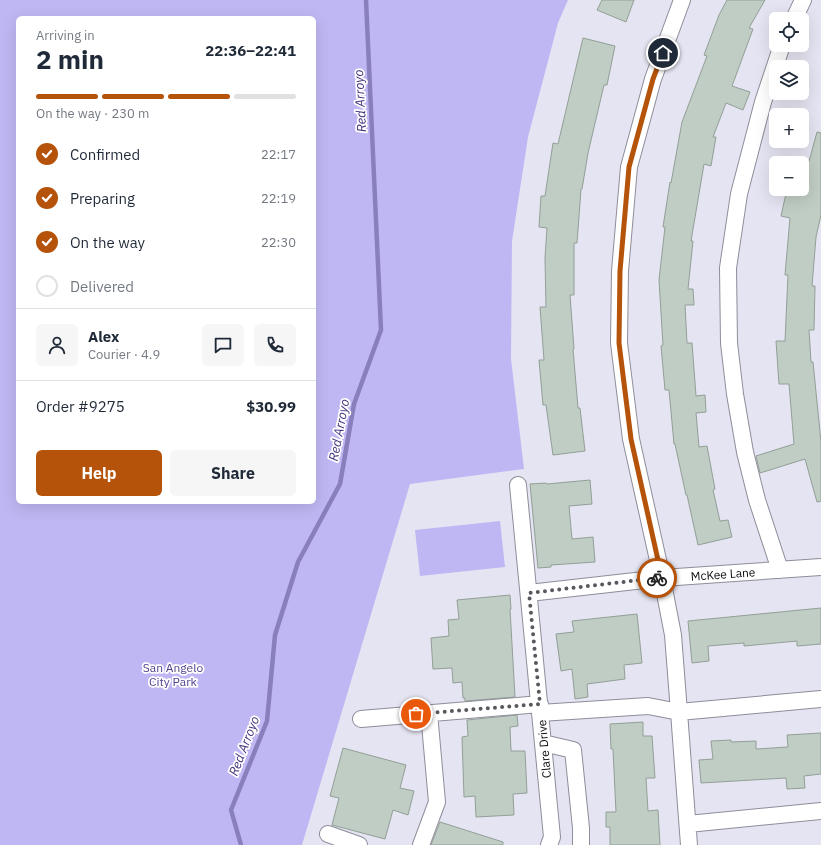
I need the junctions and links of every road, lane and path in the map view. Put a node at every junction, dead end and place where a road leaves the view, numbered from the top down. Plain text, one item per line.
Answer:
1 (682, 0) edge
2 (803, 0) edge
3 (797, 12) edge
4 (780, 52) edge
5 (518, 485) dead end
6 (821, 567) edge
7 (780, 570) junction
8 (662, 578) junction
9 (529, 593) junction
10 (821, 699) edge
11 (540, 708) junction
12 (679, 712) junction
13 (429, 713) junction
14 (361, 719) dead end
15 (543, 743) junction
16 (821, 811) edge
17 (688, 824) junction
18 (328, 834) dead end
19 (359, 845) edge
20 (421, 845) edge
21 (549, 845) edge
22 (581, 845) edge
23 (689, 845) edge

1 - 8 street
2 - 3 street
4 - 7 street
5 - 9 street, Clare Drive
6 - 7 street, McKee Lane
7 - 8 street, McKee Lane
8 - 9 street, McKee Lane
8 - 12 street
9 - 11 street, Clare Drive
10 - 12 street
11 - 12 street
11 - 13 street
11 - 15 street, Clare Drive
12 - 17 street
13 - 14 street
13 - 20 street
15 - 21 street, Clare Drive
15 - 22 street
16 - 17 street
17 - 23 street
18 - 19 street

